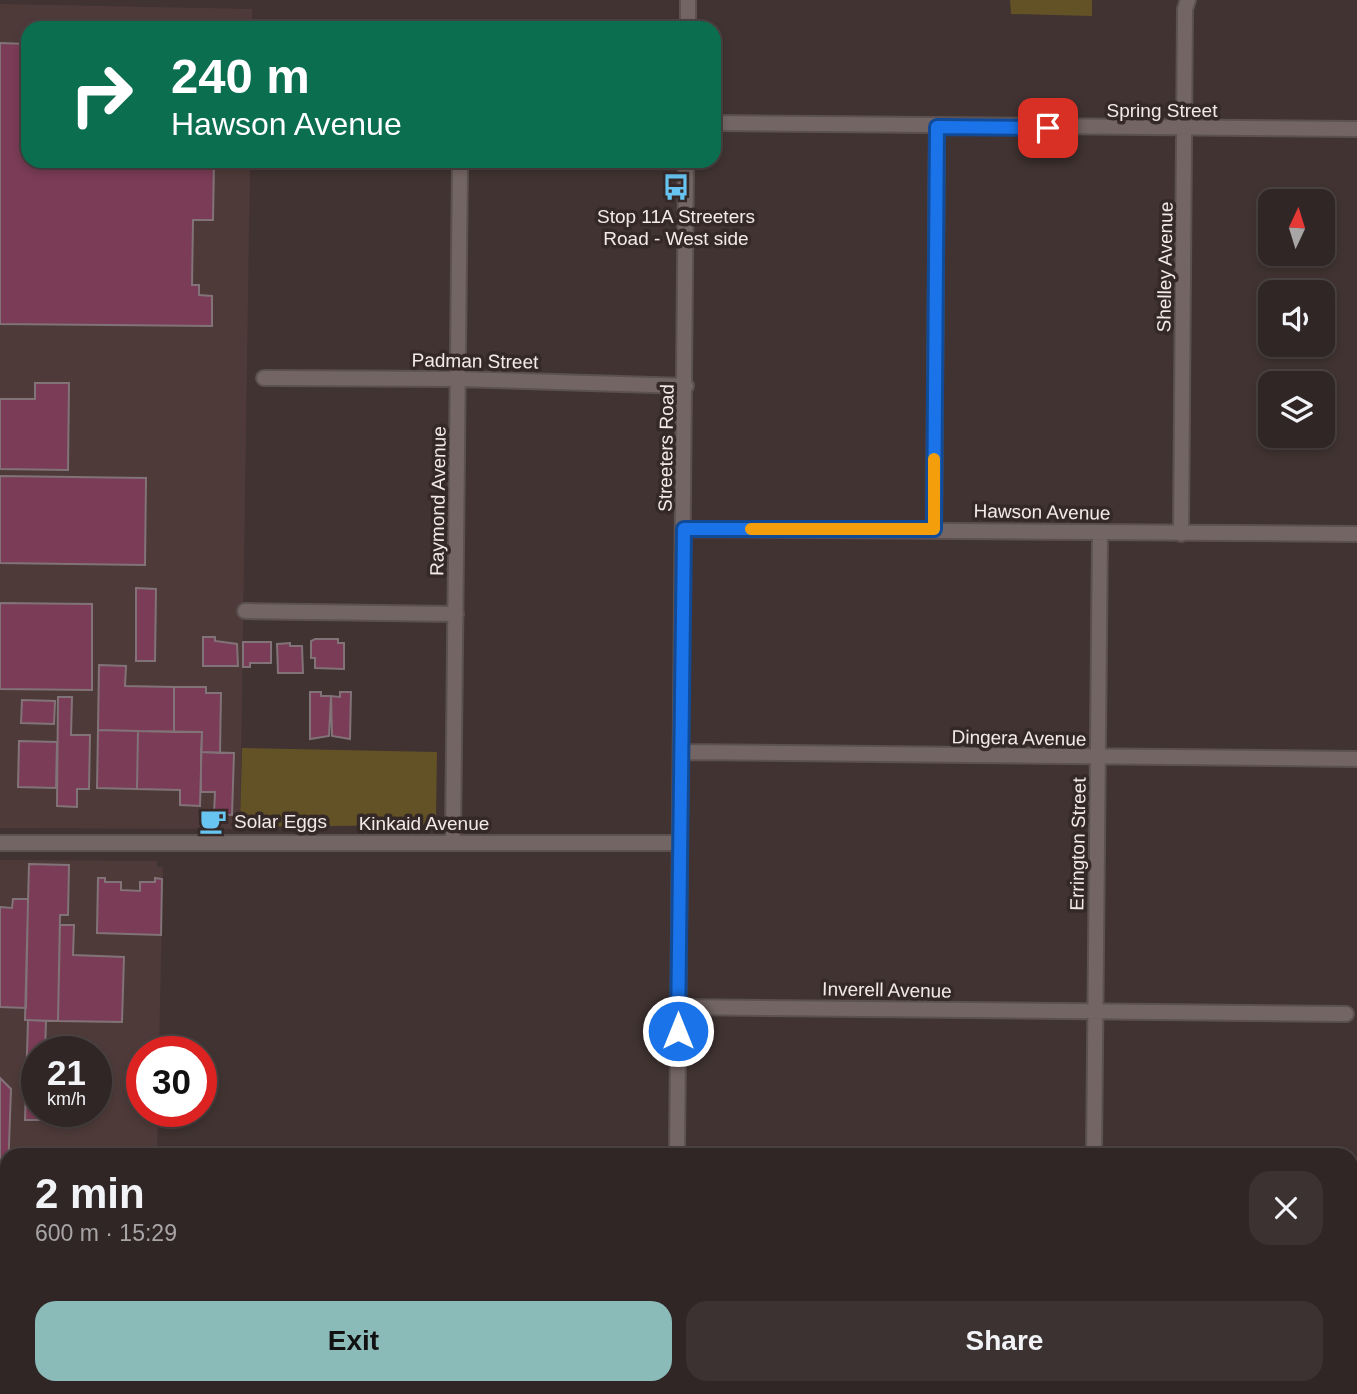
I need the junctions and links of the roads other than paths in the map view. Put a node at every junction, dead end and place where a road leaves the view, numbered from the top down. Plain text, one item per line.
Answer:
1 (688, 0) edge
2 (1188, 0) edge
3 (688, 21) edge
4 (721, 123) edge
5 (937, 127) junction
6 (1357, 129) edge
7 (1186, 130) junction
8 (460, 168) edge
9 (686, 168) edge
10 (264, 378) dead end
11 (458, 379) junction
12 (686, 386) junction
13 (684, 529) junction
14 (934, 529) junction
15 (1100, 533) junction
16 (1181, 534) junction
17 (1357, 534) edge
18 (245, 611) dead end
19 (456, 614) junction
20 (681, 752) junction
21 (1098, 758) junction
22 (1357, 759) edge
23 (453, 842) junction
24 (0, 843) edge
25 (679, 843) junction
26 (678, 1007) junction
27 (1096, 1012) junction
28 (1346, 1014) dead end
29 (677, 1148) edge
30 (1094, 1148) edge

1 - 3 street
2 - 7 street, Shelley Avenue
4 - 5 street, Spring Street
5 - 7 street, Spring Street
5 - 14 street
6 - 7 street, Spring Street
7 - 16 street, Shelley Avenue
8 - 11 street, Raymond Avenue
9 - 12 street, Streeters Road
10 - 11 street, Padman Street
11 - 12 street, Padman Street
11 - 19 street, Raymond Avenue
12 - 13 street, Streeters Road
13 - 14 street, Hawson Avenue
13 - 20 street, Streeters Road
14 - 15 street, Hawson Avenue
15 - 16 street, Hawson Avenue
15 - 21 street, Errington Street
16 - 17 street, Hawson Avenue
18 - 19 street
19 - 23 street, Raymond Avenue
20 - 21 street, Dingera Avenue
20 - 25 street, Streeters Road
21 - 22 street, Dingera Avenue
21 - 27 street, Errington Street
23 - 24 street, Kinkaid Avenue
23 - 25 street, Kinkaid Avenue
25 - 26 street, Streeters Road
26 - 27 street, Inverell Avenue
26 - 29 street, Streeters Road
27 - 28 street, Inverell Avenue
27 - 30 street, Errington Street

